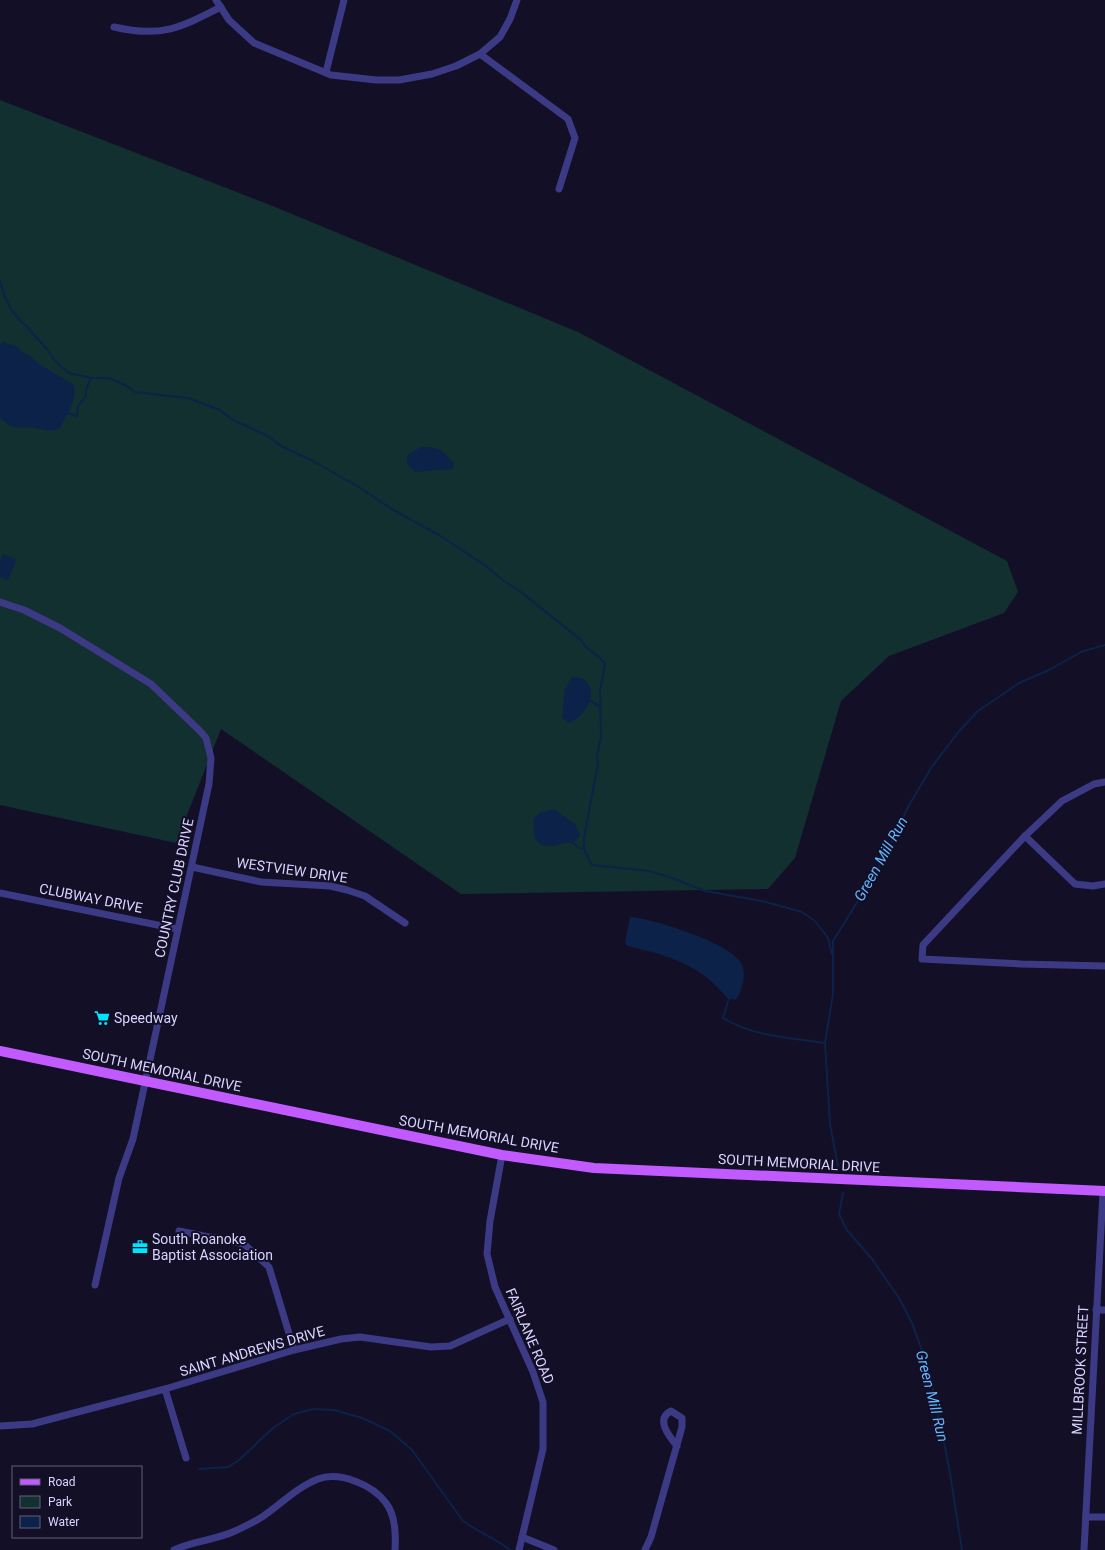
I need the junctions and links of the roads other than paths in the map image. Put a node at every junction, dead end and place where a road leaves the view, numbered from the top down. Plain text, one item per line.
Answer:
1 (216, 0) edge
2 (344, 0) edge
3 (517, 0) edge
4 (221, 7) junction
5 (114, 27) dead end
6 (480, 54) junction
7 (326, 72) junction
8 (559, 190) dead end
9 (0, 602) edge
10 (1105, 782) edge
11 (1025, 836) junction
12 (192, 867) junction
13 (1105, 884) edge
14 (0, 893) edge
15 (405, 923) dead end
16 (178, 929) junction
17 (1105, 966) edge
18 (0, 1051) edge
19 (145, 1081) junction
20 (502, 1156) junction
21 (1104, 1191) edge
22 (179, 1231) dead end
23 (95, 1285) dead end
24 (1096, 1310) junction
25 (1105, 1310) edge
26 (510, 1319) junction
27 (294, 1350) junction
28 (165, 1389) junction
29 (0, 1426) edge
30 (677, 1446) dead end
31 (186, 1458) dead end
32 (1086, 1516) junction
33 (1105, 1517) edge
34 (522, 1537) junction
35 (174, 1550) edge
36 (395, 1550) edge
37 (519, 1550) edge
38 (554, 1550) edge
39 (645, 1550) edge
40 (1084, 1550) edge

1 - 4 street
2 - 7 street
3 - 6 street
4 - 5 street
4 - 7 street
6 - 7 street
6 - 8 street
9 - 12 street, COUNTRY CLUB DRIVE
10 - 11 street
11 - 13 street
11 - 17 street
12 - 15 street, WESTVIEW DRIVE
12 - 16 street, COUNTRY CLUB DRIVE
14 - 16 street, CLUBWAY DRIVE
16 - 19 street, COUNTRY CLUB DRIVE
18 - 19 main road, SOUTH MEMORIAL DRIVE
19 - 20 main road, SOUTH MEMORIAL DRIVE
19 - 23 street, COUNTRY CLUB DRIVE
20 - 21 main road, SOUTH MEMORIAL DRIVE
20 - 26 street, FAIRLANE ROAD
21 - 24 street, MILLBROOK STREET
22 - 27 street
24 - 25 street
24 - 32 street, MILLBROOK STREET
26 - 27 street, SAINT ANDREWS DRIVE
26 - 34 street, FAIRLANE ROAD
27 - 28 street, SAINT ANDREWS DRIVE
28 - 29 street, SAINT ANDREWS DRIVE
28 - 31 street
30 - 39 street
32 - 33 street
32 - 40 street, MILLBROOK STREET
34 - 37 street, FAIRLANE ROAD
34 - 38 street
35 - 36 street

